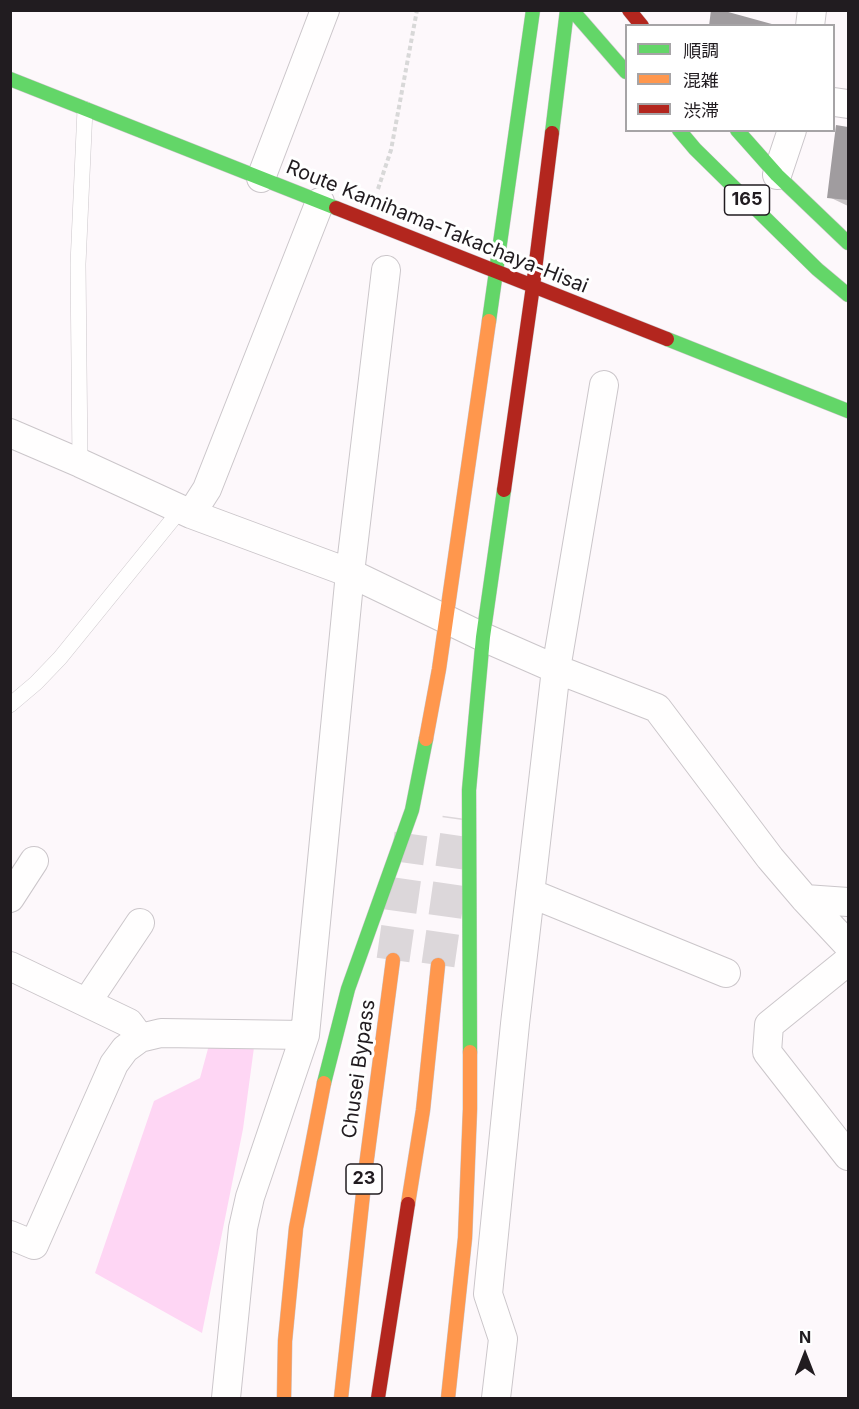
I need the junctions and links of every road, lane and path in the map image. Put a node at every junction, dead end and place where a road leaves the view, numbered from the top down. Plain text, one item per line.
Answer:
1 (325, 10) edge
2 (417, 10) edge
3 (532, 10) edge
4 (567, 10) edge
5 (572, 10) edge
6 (629, 10) edge
7 (640, 24) edge
8 (625, 70) edge
9 (10, 79) edge
10 (85, 109) junction
11 (680, 132) edge
12 (739, 132) edge
13 (791, 132) edge
14 (777, 175) junction
15 (261, 178) junction
16 (378, 189) dead end
17 (320, 202) junction
18 (849, 243) edge
19 (386, 270) dead end
20 (495, 270) junction
21 (533, 286) junction
22 (849, 295) edge
23 (604, 385) dead end
24 (849, 411) edge
25 (10, 433) edge
26 (80, 462) junction
27 (186, 512) junction
28 (350, 573) junction
29 (446, 619) junction
30 (483, 637) junction
31 (556, 669) junction
32 (10, 705) edge
33 (33, 861) dead end
34 (530, 893) junction
35 (10, 898) edge
36 (805, 899) junction
37 (849, 902) edge
38 (140, 923) dead end
39 (849, 945) edge
40 (393, 960) tunnel mouth
41 (849, 961) edge
42 (438, 965) tunnel mouth
43 (10, 966) edge
44 (726, 974) dead end
45 (87, 1002) junction
46 (305, 1035) junction
47 (140, 1038) junction
48 (849, 1156) edge
49 (10, 1235) edge
50 (226, 1398) edge
51 (284, 1398) edge
52 (341, 1398) edge
53 (378, 1398) edge
54 (448, 1398) edge
55 (496, 1398) edge

1 - 15 street
2 - 16 path
3 - 20 main road
4 - 21 main road
5 - 8 main road
6 - 7 main road
9 - 10 main road, Route Kamihama-Takachaya-Hisai
10 - 15 main road, Route Kamihama-Takachaya-Hisai
10 - 26 lane
11 - 22 main road, 165
12 - 14 main road, 165
13 - 14 street
14 - 18 main road, 165
15 - 17 main road, Route Kamihama-Takachaya-Hisai
17 - 20 main road, Route Kamihama-Takachaya-Hisai
17 - 27 street
19 - 28 street
20 - 21 main road, Route Kamihama-Takachaya-Hisai
20 - 29 main road
21 - 24 main road, Route Kamihama-Takachaya-Hisai
21 - 30 main road
23 - 31 street
25 - 26 street
26 - 27 street
27 - 28 street
27 - 32 lane
28 - 29 street
28 - 46 street
29 - 30 street
29 - 51 main road
30 - 31 street
30 - 54 main road
31 - 34 street
31 - 36 street
33 - 35 street
34 - 44 street
34 - 55 street
36 - 37 street
36 - 39 street
38 - 45 street
40 - 52 main road, Chusei Bypass / 23
41 - 48 street
42 - 53 main road, 23
43 - 45 street
45 - 47 street
46 - 47 street
46 - 50 street
47 - 49 street

